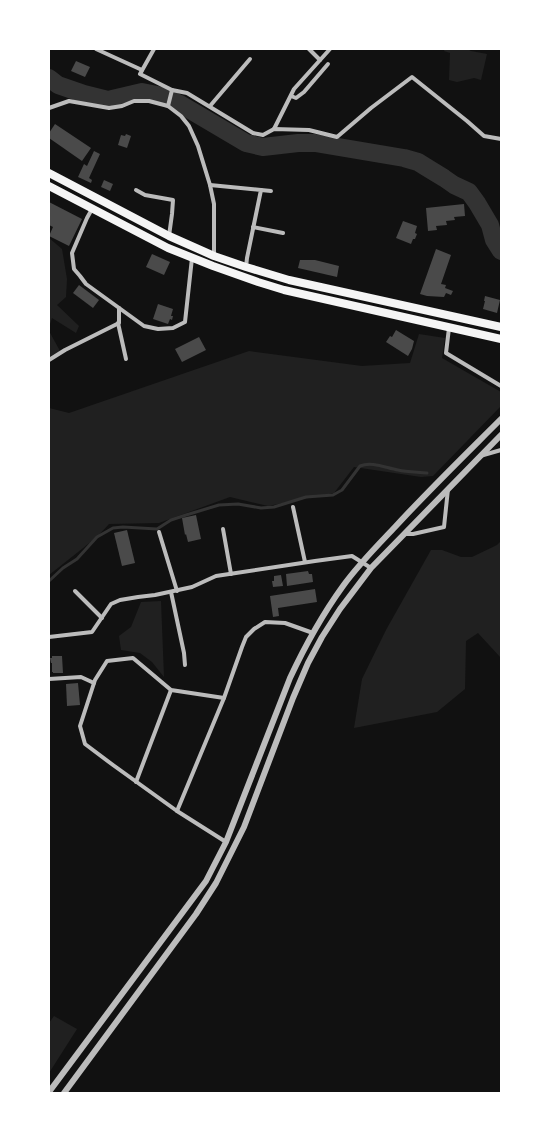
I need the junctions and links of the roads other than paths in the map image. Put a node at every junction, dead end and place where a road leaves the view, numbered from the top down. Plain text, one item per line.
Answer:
1 (96, 49) edge
2 (154, 49) edge
3 (309, 49) edge
4 (330, 49) edge
5 (250, 59) dead end
6 (320, 60) junction
7 (328, 64) dead end
8 (142, 70) junction
9 (172, 90) junction
10 (290, 96) junction
11 (168, 106) junction
12 (210, 106) junction
13 (49, 108) edge
14 (274, 129) junction
15 (501, 139) edge
16 (49, 173) edge
17 (210, 185) junction
18 (49, 186) edge
19 (136, 190) dead end
20 (261, 190) junction
21 (271, 191) dead end
22 (92, 209) junction
23 (253, 227) junction
24 (283, 233) dead end
25 (169, 236) junction
26 (214, 256) junction
27 (192, 258) junction
28 (246, 267) junction
29 (119, 308) junction
30 (118, 323) junction
31 (449, 327) junction
32 (501, 327) edge
33 (501, 339) edge
34 (126, 359) dead end
35 (49, 360) edge
36 (501, 386) edge
37 (501, 420) edge
38 (501, 435) edge
39 (501, 450) edge
40 (480, 456) junction
41 (448, 489) junction
42 (293, 507) dead end
43 (224, 529) dead end
44 (159, 532) dead end
45 (405, 534) junction
46 (304, 562) junction
47 (362, 562) junction
48 (371, 568) junction
49 (231, 574) junction
50 (75, 591) dead end
51 (177, 591) junction
52 (171, 592) junction
53 (102, 618) junction
54 (313, 633) junction
55 (49, 637) edge
56 (185, 665) dead end
57 (49, 679) edge
58 (94, 683) junction
59 (171, 690) junction
60 (224, 698) junction
61 (136, 782) junction
62 (177, 811) junction
63 (226, 842) junction
64 (49, 1092) edge
65 (64, 1093) edge

1 - 8 street
2 - 8 street
3 - 6 street
4 - 6 street
5 - 12 street
6 - 10 street
7 - 10 street
8 - 9 street
9 - 11 street
9 - 12 street
10 - 14 street
11 - 13 street
11 - 17 street
12 - 14 street
14 - 15 street
16 - 25 main road
17 - 20 street
17 - 26 street
18 - 22 main road
19 - 25 street
20 - 21 street
20 - 23 street
22 - 27 main road
22 - 29 street
23 - 24 street
23 - 28 street
25 - 26 main road
26 - 28 main road
27 - 29 street
27 - 31 main road
28 - 32 main road
29 - 30 street
30 - 34 street
30 - 35 street
31 - 33 main road
31 - 36 street
37 - 47 street
38 - 40 street
39 - 40 street
40 - 41 street
41 - 45 street
41 - 45 street
42 - 46 street
43 - 49 street
44 - 51 street
45 - 48 street
46 - 47 street
46 - 49 street
47 - 48 street
47 - 54 street
48 - 65 street
49 - 51 street
50 - 53 street
51 - 52 street
52 - 53 street
52 - 56 street
53 - 55 street
54 - 60 street
54 - 63 street
57 - 58 street
58 - 59 street
58 - 61 street
59 - 60 street
59 - 61 street
60 - 62 street
61 - 62 street
62 - 63 street
63 - 64 street

